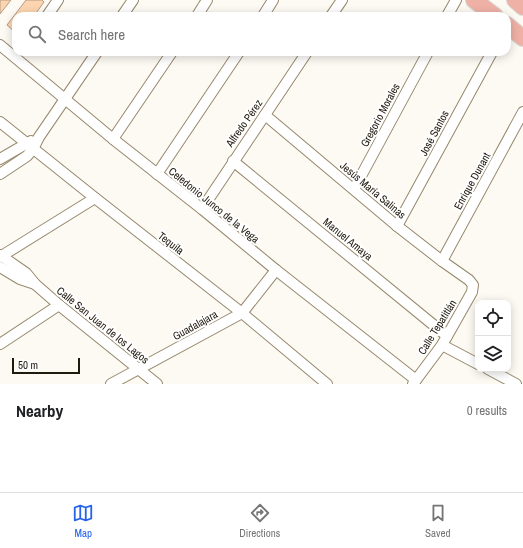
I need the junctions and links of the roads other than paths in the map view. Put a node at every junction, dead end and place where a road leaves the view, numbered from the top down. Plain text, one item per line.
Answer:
1 (58, 0) edge
2 (133, 0) edge
3 (208, 0) edge
4 (273, 0) edge
5 (342, 0) edge
6 (456, 0) edge
7 (474, 0) edge
8 (515, 0) edge
9 (523, 7) edge
10 (50, 12) edge
11 (125, 12) edge
12 (199, 12) edge
13 (265, 12) edge
14 (334, 12) edge
15 (449, 12) edge
16 (490, 12) edge
17 (511, 28) edge
18 (523, 38) edge
19 (0, 45) edge
20 (12, 52) edge
21 (20, 56) edge
22 (94, 56) edge
23 (169, 56) edge
24 (236, 56) edge
25 (304, 56) edge
26 (426, 56) edge
27 (490, 56) edge
28 (65, 99) junction
29 (523, 112) edge
30 (265, 115) junction
31 (0, 122) edge
32 (112, 139) junction
33 (30, 146) junction
34 (0, 159) edge
35 (233, 161) junction
36 (0, 174) edge
37 (157, 174) junction
38 (354, 189) junction
39 (95, 198) junction
40 (202, 209) junction
41 (398, 226) junction
42 (0, 256) edge
43 (442, 261) junction
44 (0, 267) edge
45 (276, 270) junction
46 (469, 280) joint
47 (35, 284) junction
48 (59, 305) junction
49 (242, 313) junction
50 (445, 341) junction
51 (0, 344) edge
52 (475, 362) edge
53 (139, 369) junction
54 (494, 372) edge
55 (414, 382) edge
56 (111, 384) edge
57 (157, 384) edge
58 (327, 384) edge
59 (516, 384) edge

1 - 10 street
2 - 11 street
3 - 12 street
4 - 13 street
5 - 14 street
6 - 15 street
7 - 16 main road
8 - 9 main road
17 - 18 main road
19 - 20 street, Celedonio Junco de la Vega
21 - 28 street, Celedonio Junco de la Vega
22 - 28 street
23 - 32 street
24 - 37 street
25 - 30 street, Alfredo Pérez
26 - 38 street, Gregorio Morales
27 - 41 street, José Santos
28 - 32 street, Celedonio Junco de la Vega
28 - 33 street
29 - 43 street, Enrique Dunant
30 - 35 street, Alfredo Pérez
30 - 38 street, Jesús María Salinas
31 - 33 street, Tequila
32 - 37 street, Celedonio Junco de la Vega
33 - 34 street
33 - 36 street
33 - 39 street, Tequila
35 - 40 street, Alfredo Pérez
35 - 50 street, Manuel Amaya
37 - 40 street, Celedonio Junco de la Vega
38 - 41 street, Jesús María Salinas
39 - 42 street
39 - 49 street, Tequila
40 - 45 street, Celedonio Junco de la Vega
41 - 43 street, Jesús María Salinas
42 - 47 street, Calle San Juan de los Lagos
43 - 46 street, Jesús María Salinas
44 - 47 street, Calle San Juan de los Lagos
45 - 49 street, Guadalajara
45 - 55 street, Celedonio Junco de la Vega
46 - 50 street, Calle Tepatitlán
47 - 48 street, Calle San Juan de los Lagos
48 - 51 street
48 - 53 street, Calle San Juan de los Lagos
49 - 53 street, Guadalajara
49 - 58 street, Tequila
50 - 52 street, Manuel Amaya
50 - 55 street, Calle Tepatitlán
53 - 56 street, Guadalajara
53 - 57 street, Calle San Juan de los Lagos
54 - 59 street

